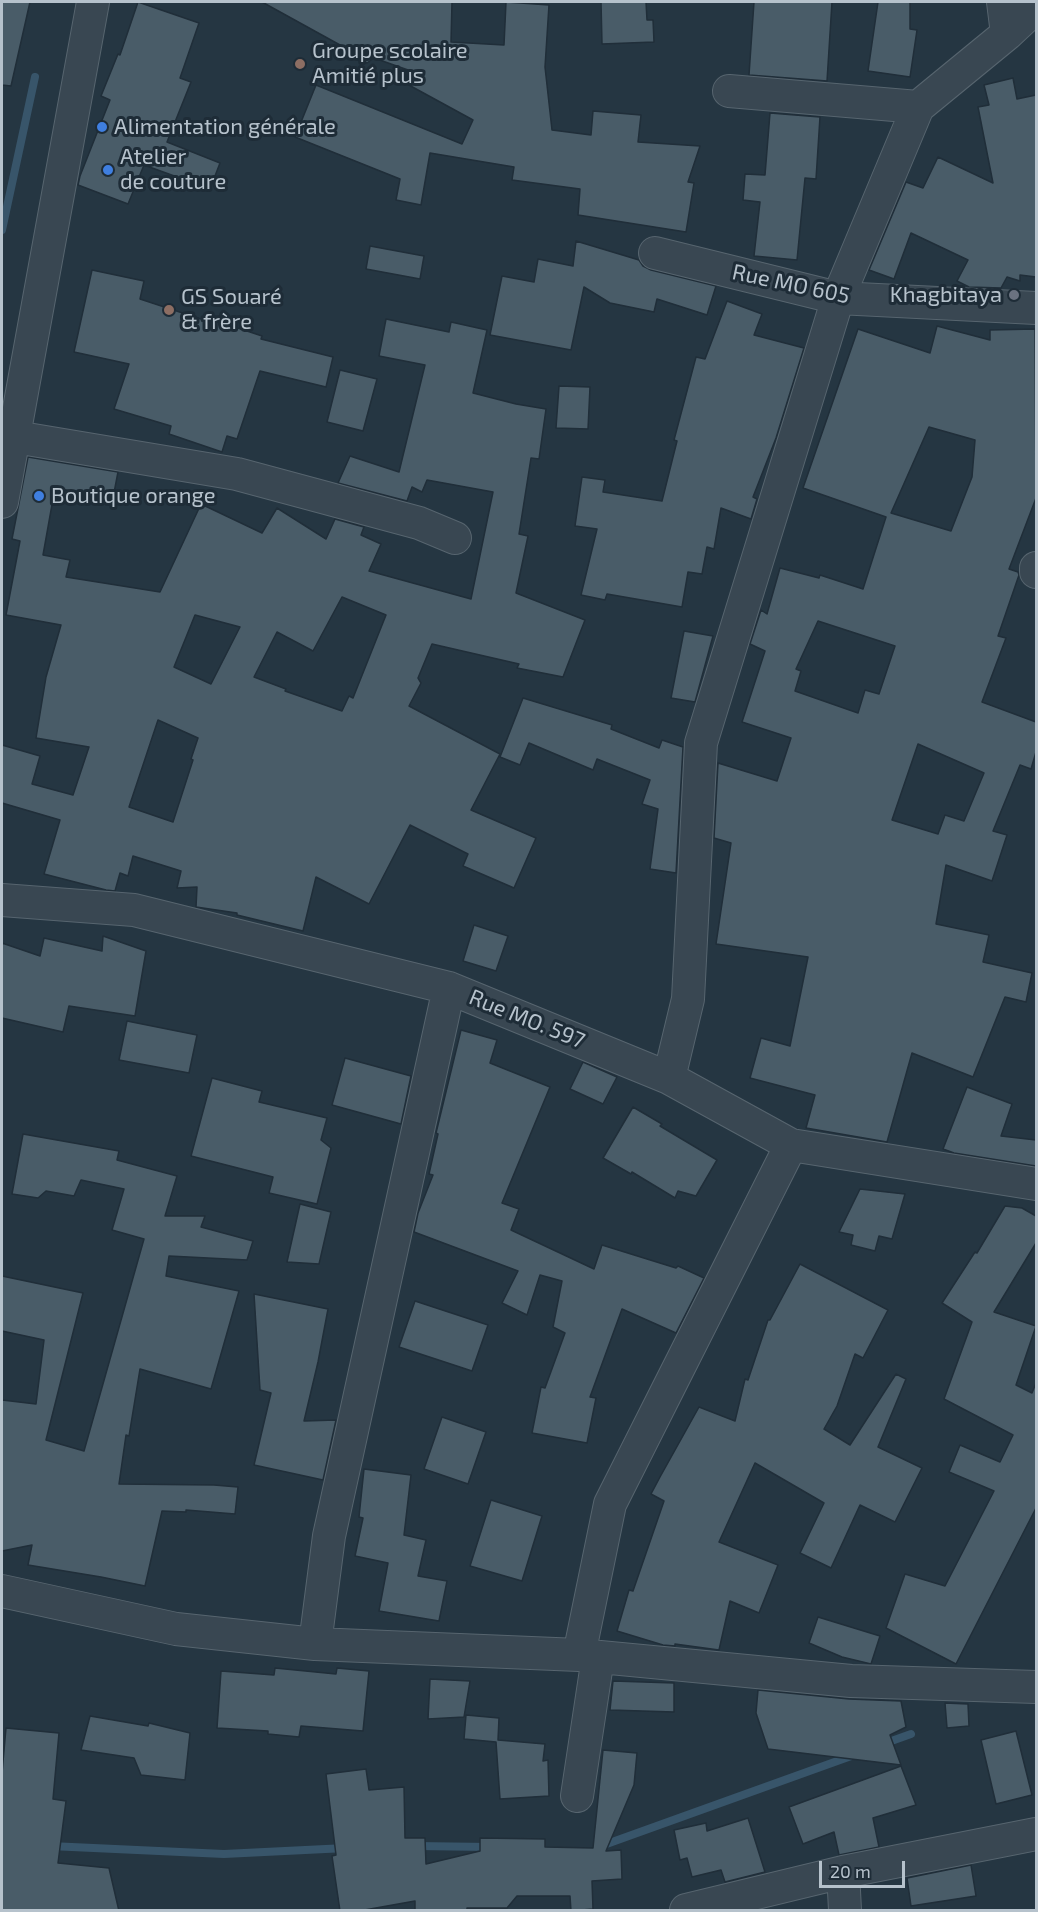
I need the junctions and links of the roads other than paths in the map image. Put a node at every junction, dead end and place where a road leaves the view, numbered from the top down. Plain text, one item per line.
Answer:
1 (93, 2) edge
2 (1003, 2) edge
3 (1036, 7) edge
4 (1007, 34) junction
5 (729, 91) dead end
6 (918, 107) junction
7 (655, 253) dead end
8 (838, 298) junction
9 (1036, 308) edge
10 (15, 437) junction
11 (2, 502) edge
12 (455, 538) dead end
13 (2, 900) edge
14 (450, 987) junction
15 (669, 1078) junction
16 (791, 1145) junction
17 (1036, 1184) edge
18 (2, 1591) edge
19 (315, 1644) junction
20 (588, 1656) junction
21 (1036, 1687) edge
22 (577, 1796) dead end
23 (1036, 1834) edge
24 (843, 1872) junction
25 (686, 1911) edge
26 (845, 1911) edge

1 - 10 street
2 - 4 street
3 - 4 street
4 - 6 street
5 - 6 street
6 - 8 street
7 - 8 street, Rue MO 605
8 - 9 street, Rue MO 605
8 - 15 street
10 - 11 street
10 - 12 street
13 - 14 street, Rue MO. 597
14 - 15 street, Rue MO. 597
14 - 19 street
15 - 16 street, Rue MO. 597
16 - 17 street, Rue MO. 597
16 - 20 street
18 - 19 street
19 - 20 street
20 - 21 street
20 - 22 street
23 - 24 street
24 - 25 street
24 - 26 street

